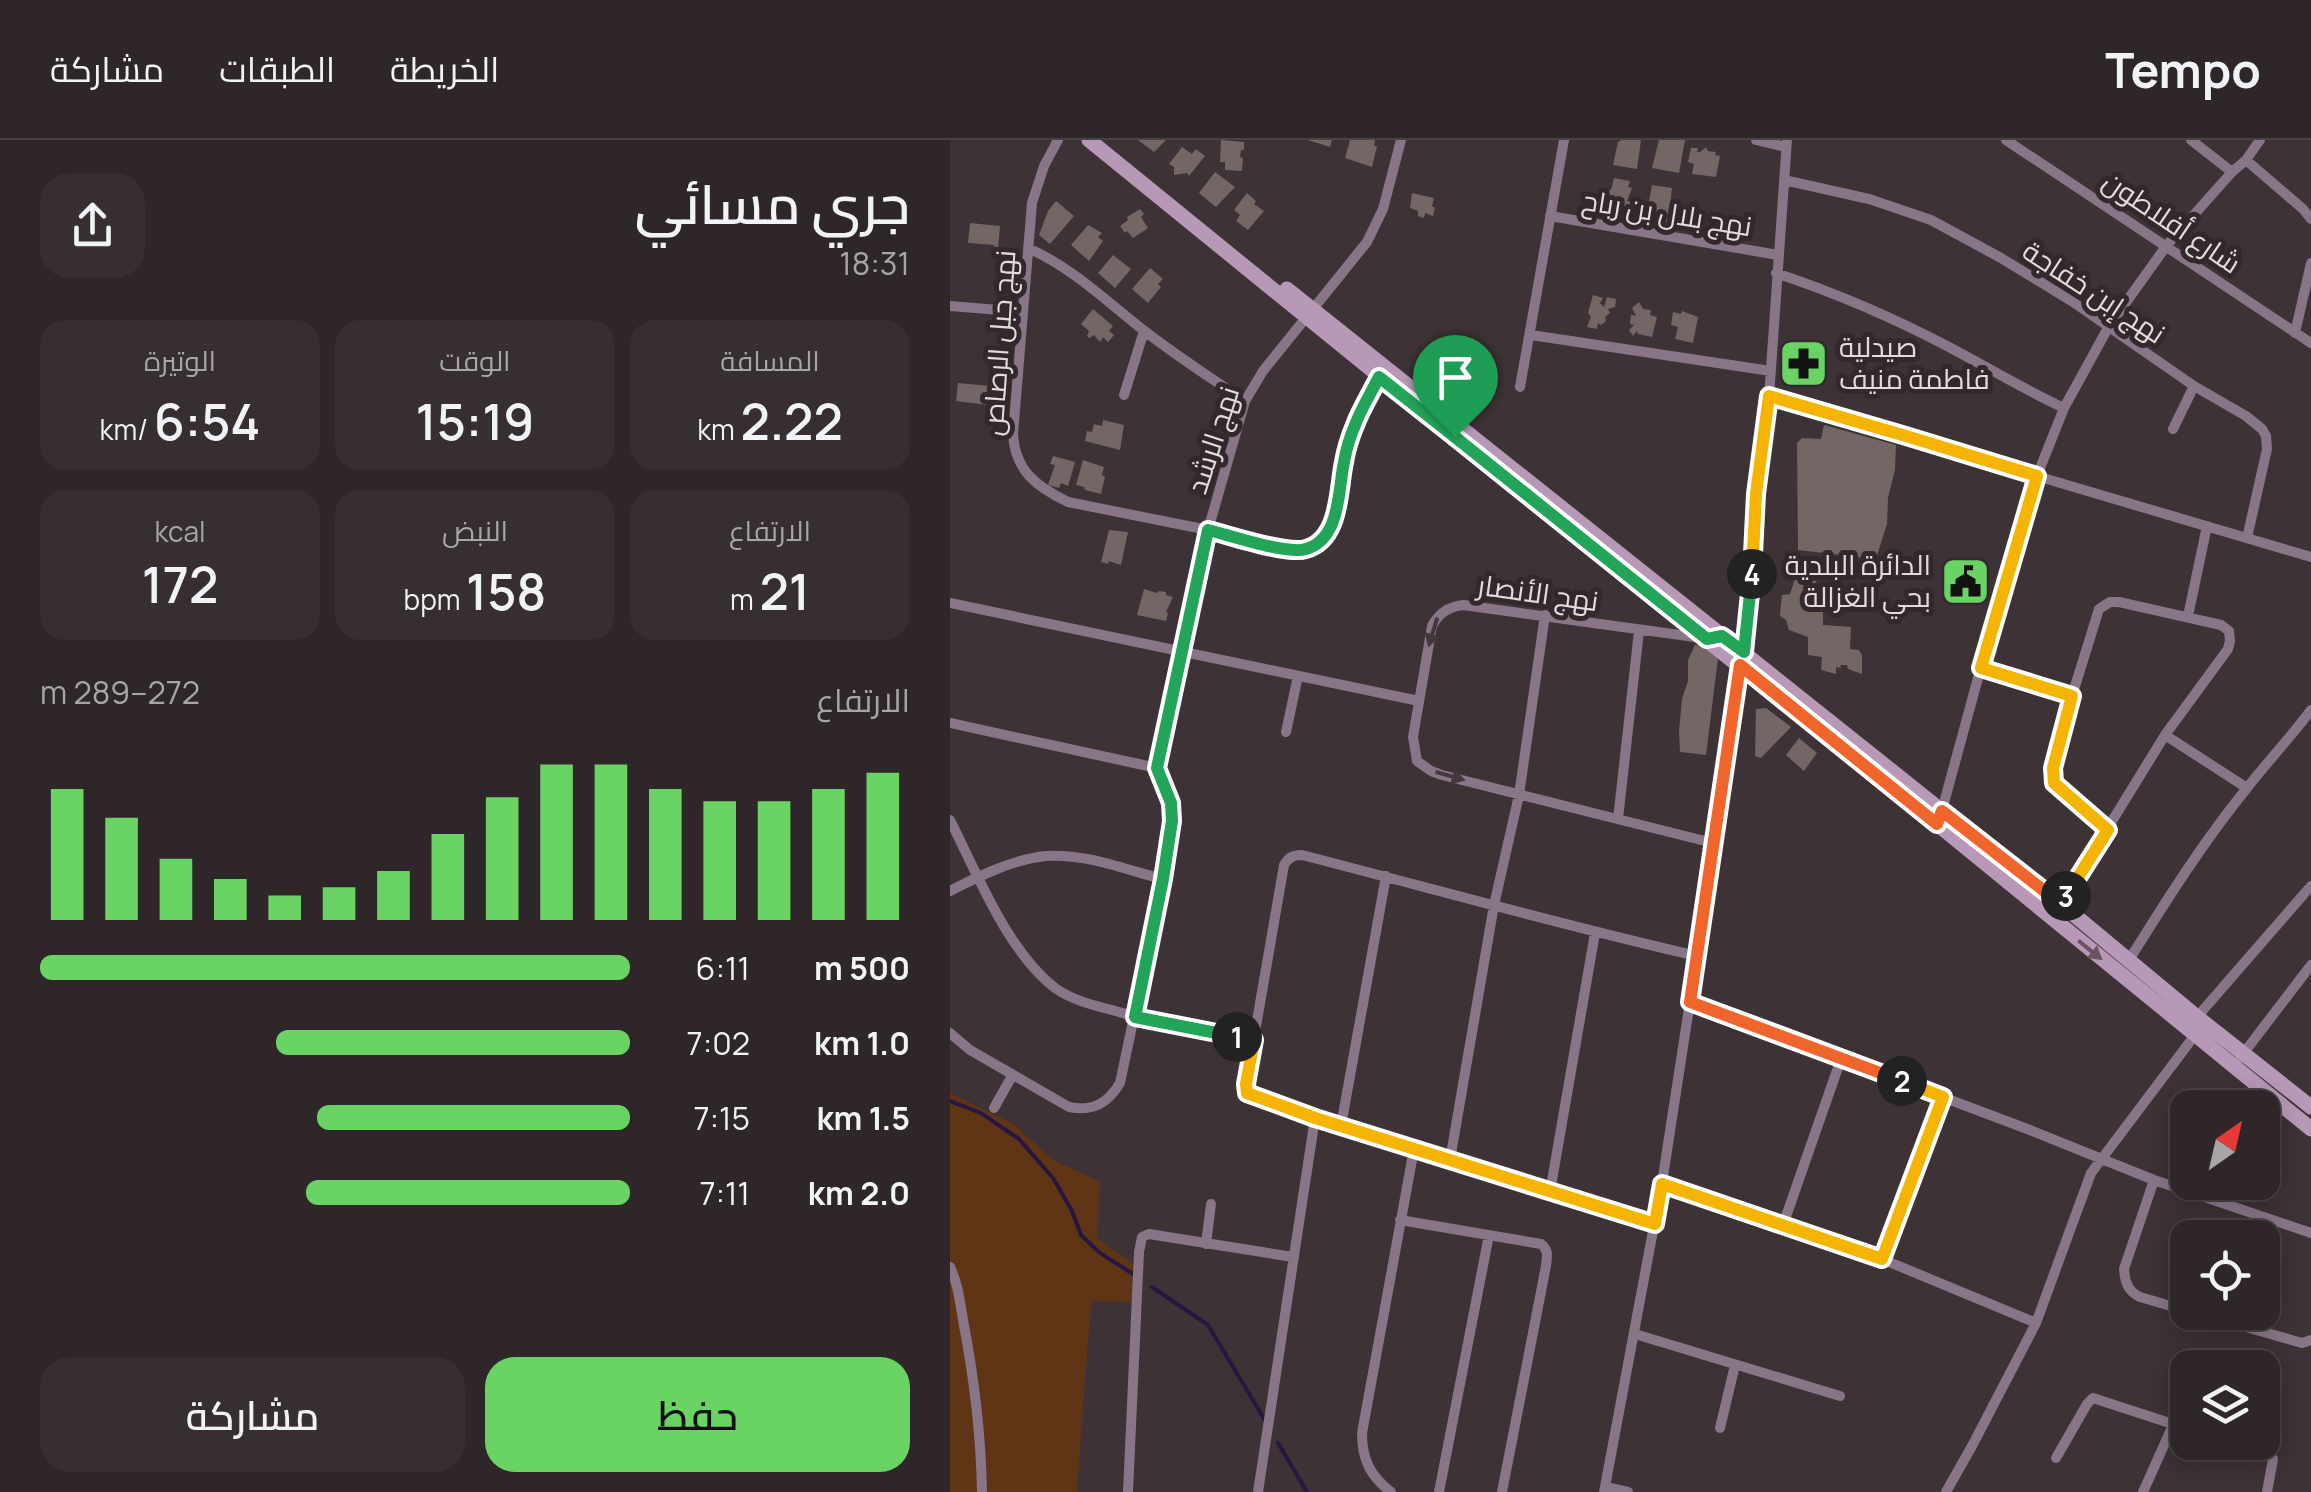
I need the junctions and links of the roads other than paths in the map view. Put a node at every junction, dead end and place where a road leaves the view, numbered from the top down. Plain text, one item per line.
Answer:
1 (1058, 140) edge
2 (1089, 140) edge
3 (1104, 140) edge
4 (1401, 140) edge
5 (1564, 140) edge
6 (1756, 140) edge
7 (2006, 140) edge
8 (2191, 140) edge
9 (2260, 140) edge
10 (1786, 143) edge
11 (2246, 160) junction
12 (2232, 172) junction
13 (1784, 180) junction
14 (1550, 216) junction
15 (2311, 219) edge
16 (2167, 245) junction
17 (1028, 248) junction
18 (1778, 255) junction
19 (2311, 262) edge
20 (1776, 273) junction
21 (950, 306) edge
22 (1023, 312) junction
23 (1309, 314) junction
24 (2109, 326) junction
25 (1144, 331) junction
26 (2295, 333) junction
27 (1531, 336) junction
28 (2311, 343) edge
29 (1771, 371) junction
30 (1382, 372) junction
31 (1520, 386) dead end
32 (2194, 386) junction
33 (1124, 395) dead end
34 (1769, 396) junction
35 (1245, 402) junction
36 (2064, 408) junction
37 (2173, 429) dead end
38 (2037, 476) junction
39 (2207, 526) junction
40 (1208, 530) junction
41 (2247, 538) junction
42 (2311, 556) edge
43 (950, 603) edge
44 (1545, 616) junction
45 (2188, 616) junction
46 (1639, 631) junction
47 (1715, 637) junction
48 (1180, 650) junction
49 (1742, 658) junction
50 (1981, 668) junction
51 (1298, 676) junction
52 (2072, 696) junction
53 (1419, 701) junction
54 (2311, 710) edge
55 (950, 724) edge
56 (1286, 732) dead end
57 (2165, 735) junction
58 (1157, 768) junction
59 (2247, 788) junction
60 (1518, 794) junction
61 (1940, 818) junction
62 (1618, 819) junction
63 (950, 820) edge
64 (2108, 830) junction
65 (1712, 843) junction
66 (979, 876) junction
67 (1386, 876) junction
68 (1163, 879) junction
69 (2311, 886) edge
70 (950, 891) edge
71 (2061, 904) junction
72 (1494, 905) junction
73 (1595, 933) junction
74 (1698, 956) junction
75 (2129, 960) junction
76 (2311, 966) edge
77 (1690, 1002) junction
78 (1135, 1017) junction
79 (2197, 1017) junction
80 (950, 1033) edge
81 (2195, 1035) junction
82 (1254, 1040) junction
83 (2244, 1052) junction
84 (1841, 1059) junction
85 (2233, 1066) junction
86 (1012, 1076) junction
87 (1943, 1097) junction
88 (994, 1108) dead end
89 (2311, 1108) edge
90 (1315, 1118) junction
91 (1341, 1126) junction
92 (2311, 1130) edge
93 (1414, 1150) junction
94 (2101, 1158) junction
95 (1450, 1160) junction
96 (2154, 1180) junction
97 (1662, 1184) junction
98 (1550, 1192) junction
99 (1211, 1204) dead end
100 (1400, 1220) junction
101 (1655, 1224) junction
102 (1783, 1224) junction
103 (2311, 1233) edge
104 (1489, 1235) junction
105 (1206, 1244) junction
106 (1294, 1258) junction
107 (1882, 1259) junction
108 (950, 1268) edge
109 (2170, 1306) edge
110 (2036, 1323) junction
111 (2253, 1330) edge
112 (1635, 1334) junction
113 (2311, 1340) edge
114 (1735, 1365) junction
115 (1840, 1396) dead end
116 (2170, 1424) edge
117 (1720, 1428) dead end
118 (2170, 1430) edge
119 (2056, 1458) dead end
120 (2274, 1460) edge
121 (1605, 1490) edge
122 (982, 1492) edge
123 (1128, 1492) edge
124 (1258, 1492) edge
125 (1391, 1492) edge
126 (1439, 1492) edge
127 (1502, 1492) edge
128 (1628, 1492) edge
129 (1946, 1492) edge
130 (2143, 1492) edge
131 (2266, 1492) edge

1 - 17 street, نهج جبل الرصاص
2 - 23 street
3 - 23 street
4 - 23 street, نهج الرشد
5 - 14 street
6 - 10 street
7 - 16 street, شارع أفلاطون
8 - 12 street
9 - 11 street
10 - 13 street
11 - 12 street
11 - 15 street
12 - 16 street
13 - 18 street
13 - 24 street, نهج إبن خفاجة
14 - 18 street, نهج بلال بن رباح
14 - 27 street
16 - 24 street
16 - 26 street, شارع أفلاطون
17 - 22 street, نهج جبل الرصاص
17 - 25 street
18 - 20 street
19 - 26 street
20 - 29 street
20 - 36 street
21 - 22 street
22 - 40 street, نهج جبل الرصاص
23 - 30 street
23 - 35 street, نهج الرشد
24 - 32 street, نهج إبن خفاجة
24 - 36 street
25 - 33 street
25 - 35 street
26 - 28 street, شارع أفلاطون
27 - 29 street
27 - 31 street
29 - 34 street
30 - 40 street, نهج جبل الرصاص
30 - 47 street
32 - 37 street
32 - 41 street, نهج إبن خفاجة
34 - 38 street
34 - 49 street
35 - 40 street, نهج الرشد
36 - 38 street
38 - 39 street
38 - 50 street
39 - 41 street
39 - 45 street
40 - 48 street, نهج الرشد
41 - 42 street
43 - 48 street
44 - 46 street, نهج الأنصار
44 -> 53 street, نهج الأنصار
44 - 60 street
45 - 52 street
45 - 57 street
46 - 47 street, نهج الأنصار
46 - 62 street
47 - 49 street
48 - 51 street
48 - 58 street, نهج الرشد
49 - 61 street
49 - 65 street
50 - 52 street
50 - 61 street
51 - 53 street
51 - 56 street
52 - 64 street
53 -> 60 street
54 - 59 street
55 - 58 street
57 - 59 street
57 - 64 street
58 - 68 street
59 - 75 street
60 - 62 street
60 - 72 street
61 - 71 street
61 -> 81 street
62 - 65 street
63 - 66 street
64 - 71 street
65 - 74 street
66 - 68 street
66 - 70 street
66 - 78 street
67 - 72 street
67 - 82 street
67 - 91 street
68 - 78 street
69 - 79 street
71 - 75 street
72 - 73 street
72 - 95 street
73 - 74 street
73 - 98 street
74 - 77 street
75 - 79 street
76 - 83 street
77 - 84 street
77 - 97 street
78 - 82 street
78 - 86 street
79 - 83 street
80 - 86 street
81 - 85 street
81 - 94 street
82 - 90 street
83 - 85 street
83 - 89 street
84 - 87 street
84 - 102 street
85 - 92 street
86 - 88 street
87 - 94 street
87 - 107 street
90 - 91 street
90 - 106 street
91 - 93 street
93 - 95 street
93 - 100 street
94 - 96 street
94 - 110 street
95 - 98 street
96 - 103 street
96 - 109 street
97 - 101 street
97 - 102 street
98 - 101 street
99 - 105 street
100 - 104 street
100 - 125 street
101 - 112 street
102 - 107 street
104 - 126 street
104 - 127 street
105 - 106 street
105 - 123 street
106 - 124 street
107 - 110 street
108 - 122 street
110 - 129 street
111 - 113 street
112 - 114 street
112 - 121 street
114 - 115 street
114 - 117 street
116 - 119 street
118 - 130 street
120 - 131 street
121 - 128 street

